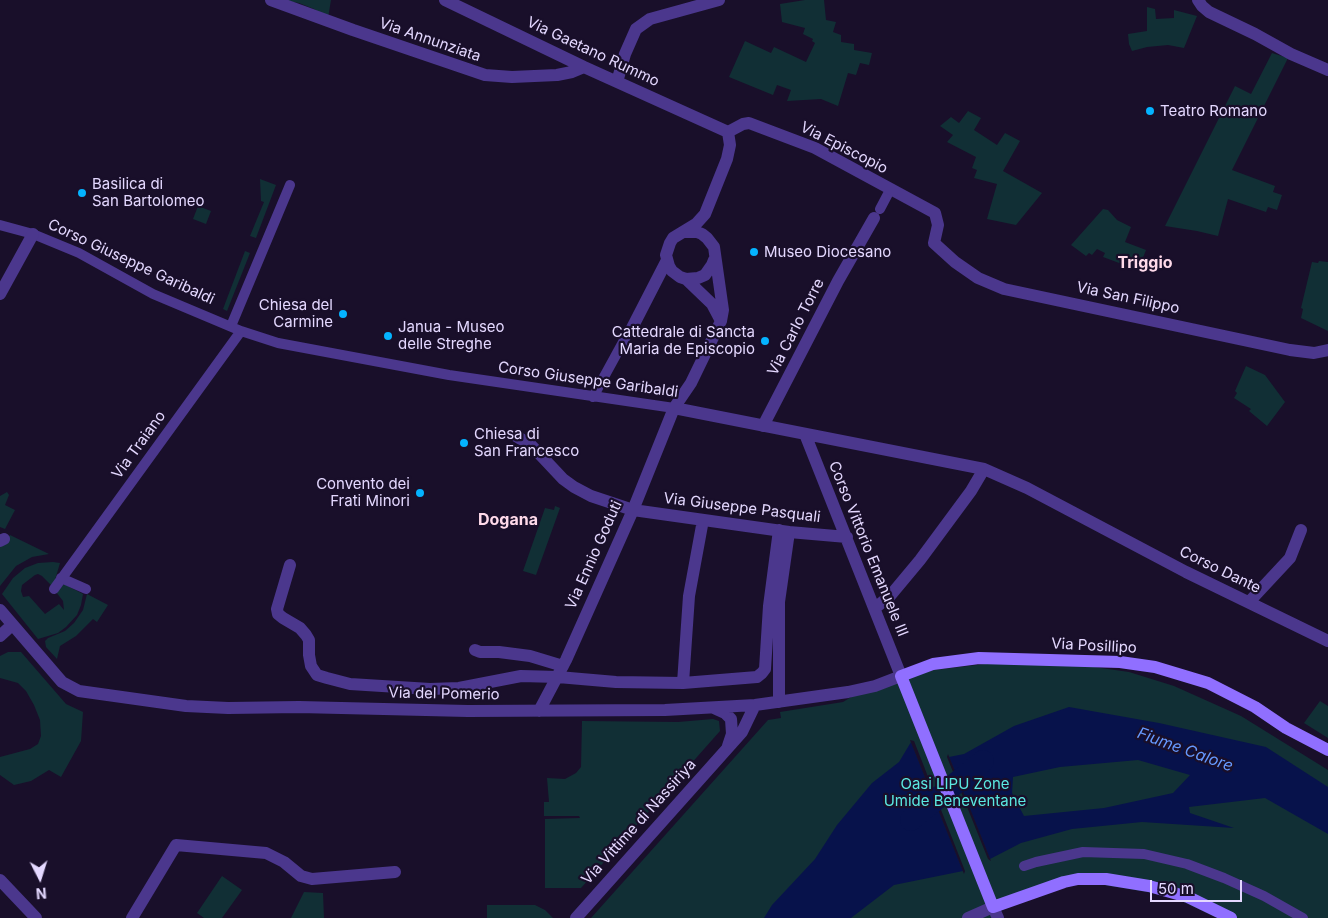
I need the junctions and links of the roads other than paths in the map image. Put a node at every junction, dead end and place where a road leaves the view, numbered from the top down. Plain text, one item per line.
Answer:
1 (271, 0) edge
2 (445, 0) edge
3 (718, 0) edge
4 (1198, 0) edge
5 (584, 67) junction
6 (1328, 70) edge
7 (617, 82) junction
8 (728, 132) junction
9 (290, 185) dead end
10 (890, 190) junction
11 (705, 214) junction
12 (877, 214) joint
13 (0, 225) edge
14 (684, 232) junction
15 (32, 234) junction
16 (707, 238) junction
17 (934, 243) joint
18 (667, 260) junction
19 (714, 260) junction
20 (686, 278) junction
21 (0, 294) edge
22 (721, 321) junction
23 (236, 329) junction
24 (630, 330) joint
25 (1328, 350) edge
26 (593, 397) junction
27 (674, 408) junction
28 (763, 426) junction
29 (805, 434) junction
30 (516, 436) dead end
31 (984, 469) junction
32 (633, 510) junction
33 (703, 520) junction
34 (1301, 530) dead end
35 (784, 531) junction
36 (846, 537) junction
37 (290, 565) dead end
38 (61, 578) junction
39 (54, 589) dead end
40 (86, 589) dead end
41 (775, 601) junction
42 (1249, 602) junction
43 (875, 608) junction
44 (0, 610) edge
45 (6, 624) edge
46 (0, 636) edge
47 (1328, 641) edge
48 (475, 650) dead end
49 (560, 671) junction
50 (901, 676) junction
51 (683, 682) junction
52 (778, 702) junction
53 (755, 705) junction
54 (713, 708) junction
55 (539, 711) junction
56 (728, 748) junction
57 (1328, 750) edge
58 (1024, 866) dead end
59 (395, 872) dead end
60 (0, 880) edge
61 (996, 912) edge
62 (36, 918) edge
63 (132, 918) edge
64 (576, 918) edge
65 (968, 918) edge
66 (1231, 918) edge
67 (1303, 918) edge

1 - 5 street, Via Annunziata
2 - 5 street, Via Gaetano Rummo
3 - 7 street
4 - 6 street
5 - 7 street, Via Gaetano Rummo
7 - 8 street, Via Gaetano Rummo
8 - 10 street, Via Episcopio
8 - 11 street
9 - 23 street, Via Traiano
10 - 12 street, Via Carlo Torre
10 - 17 street, Via Episcopio
11 - 14 street
11 - 16 street
12 - 28 street, Via Carlo Torre
13 - 15 street, Corso Giuseppe Garibaldi
14 - 16 street
14 - 18 street
15 - 21 street
15 - 23 street, Corso Giuseppe Garibaldi
16 - 19 street
17 - 25 street, Via San Filippo
18 - 20 street
18 - 24 street
19 - 20 street
19 - 22 street
20 - 22 street
22 - 27 street, Via Ennio Goduti
23 - 26 street, Corso Giuseppe Garibaldi
23 - 38 street, Via Traiano
24 - 26 street
26 - 27 street, Corso Giuseppe Garibaldi
27 - 28 street, Corso Giuseppe Garibaldi
27 - 32 street, Via Ennio Goduti
28 - 29 street, Corso Giuseppe Garibaldi
29 - 31 street, Corso Giuseppe Garibaldi
29 - 36 street, Corso Vittorio Emanuele III
30 - 32 street, Via Giuseppe Pasquali
31 - 42 street, Corso Dante
31 - 43 street
32 - 33 street, Via Giuseppe Pasquali
32 - 49 street, Via Ennio Goduti
33 - 35 street, Via Giuseppe Pasquali
33 - 51 street
34 - 42 street
35 - 36 street, Via Giuseppe Pasquali
35 - 41 street
36 - 43 street, Corso Vittorio Emanuele III
37 - 49 street
38 - 39 street, Via Traiano
38 - 40 street
41 - 51 street
41 - 52 street
42 - 47 street, Corso Dante
43 - 50 street, Corso Vittorio Emanuele III
44 - 45 street, Via del Pomerio
45 - 46 street
45 - 55 street, Via del Pomerio
48 - 49 street
49 - 51 street
49 - 55 street, Via Ennio Goduti
50 - 52 street, Via del Pomerio
50 - 57 main road, Via Posillipo
50 - 61 main road
52 - 53 street, Via del Pomerio
53 - 54 street, Via del Pomerio
53 - 56 street, Via Vittime di Nassiriya
54 - 55 street, Via del Pomerio
54 - 56 street
56 - 64 street, Via Vittime di Nassiriya
58 - 67 street
59 - 63 street
60 - 62 street
61 - 65 street
61 - 66 main road

